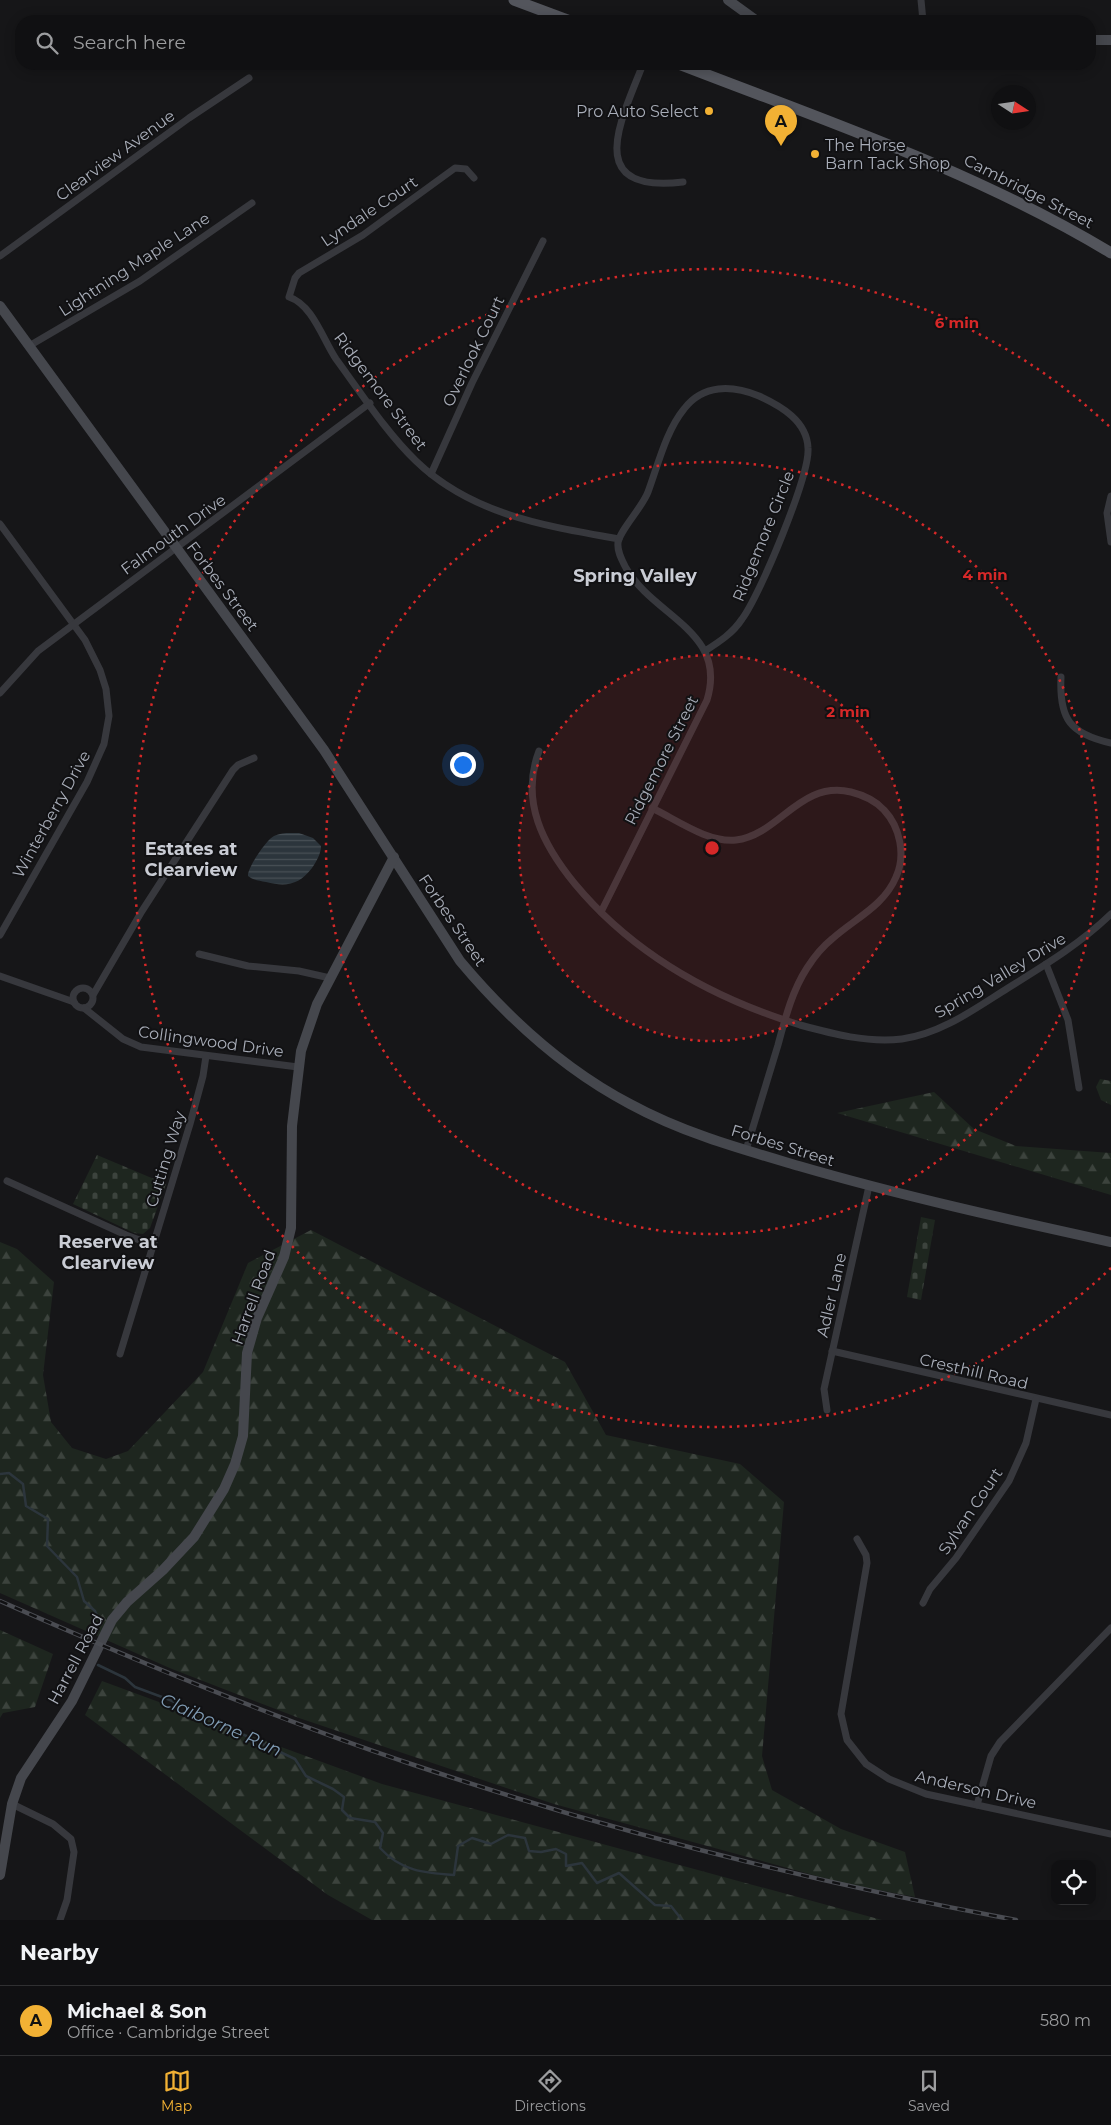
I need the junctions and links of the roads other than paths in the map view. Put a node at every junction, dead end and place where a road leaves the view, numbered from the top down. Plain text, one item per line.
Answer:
1 (514, 0) edge
2 (728, 0) edge
3 (921, 0) edge
4 (554, 15) edge
5 (749, 15) edge
6 (922, 15) edge
7 (1096, 40) edge
8 (1111, 40) edge
9 (641, 70) edge
10 (694, 70) edge
11 (249, 78) dead end
12 (474, 178) dead end
13 (683, 182) dead end
14 (252, 203) dead end
15 (543, 241) dead end
16 (1111, 253) edge
17 (0, 256) edge
18 (289, 297) joint
19 (0, 306) edge
20 (29, 346) junction
21 (370, 403) junction
22 (431, 474) junction
23 (1111, 496) edge
24 (0, 524) edge
25 (619, 539) junction
26 (1111, 542) edge
27 (177, 549) junction
28 (74, 624) junction
29 (705, 651) junction
30 (1062, 677) dead end
31 (0, 693) edge
32 (1111, 743) edge
33 (539, 750) dead end
34 (254, 758) dead end
35 (652, 808) junction
36 (394, 857) junction
37 (601, 912) junction
38 (1111, 914) edge
39 (0, 935) edge
40 (199, 954) dead end
41 (1046, 964) junction
42 (0, 976) edge
43 (330, 978) junction
44 (99, 983) junction
45 (86, 989) junction
46 (75, 993) junction
47 (93, 995) junction
48 (58, 997) junction
49 (74, 1002) junction
50 (92, 1004) junction
51 (84, 1008) junction
52 (98, 1020) junction
53 (785, 1020) junction
54 (206, 1056) junction
55 (298, 1067) junction
56 (1080, 1088) dead end
57 (746, 1150) junction
58 (7, 1181) dead end
59 (869, 1186) junction
60 (1111, 1242) edge
61 (154, 1245) junction
62 (832, 1351) junction
63 (120, 1354) dead end
64 (1036, 1399) junction
65 (826, 1410) dead end
66 (1111, 1415) edge
67 (858, 1539) dead end
68 (923, 1603) dead end
69 (1111, 1628) edge
70 (12, 1804) junction
71 (977, 1805) junction
72 (1111, 1834) edge
73 (0, 1876) edge
74 (60, 1920) edge

1 - 4 main road
2 - 5 street
3 - 6 street
7 - 8 street
9 - 13 street
10 - 16 main road, Cambridge Street
11 - 17 street, Clearview Avenue
12 - 18 street, Lyndale Court
14 - 20 street, Lightning Maple Lane
15 - 22 street, Overlook Court
18 - 21 street, Ridgemore Street
19 - 20 street, Forbes Street
20 - 27 street, Forbes Street
21 - 22 street, Ridgemore Street
21 - 27 street, Falmouth Drive
22 - 25 street, Ridgemore Street
23 - 26 street
24 - 28 street, Winterberry Drive
25 - 29 street, Ridgemore Street
25 - 29 street, Ridgemore Circle
27 - 28 street, Falmouth Drive
27 - 36 street, Forbes Street
28 - 31 street, Falmouth Drive
28 - 39 street, Winterberry Drive
29 - 35 street, Ridgemore Street
30 - 32 street
33 - 37 street, Spring Valley Drive
34 - 44 street
35 - 37 street, Ridgemore Street
35 - 53 street
36 - 43 street, Harrell Road
36 - 57 street, Forbes Street
37 - 53 street, Spring Valley Drive
38 - 41 street, Spring Valley Drive
40 - 43 street
41 - 53 street, Spring Valley Drive
41 - 56 street
42 - 48 street
43 - 55 street, Harrell Road
44 - 45 street
44 - 47 street
45 - 46 street
45 - 47 street
46 - 48 street
46 - 49 street
47 - 50 street
48 - 49 street
49 - 51 street
50 - 51 street
50 - 52 street
51 - 52 street, Collingwood Drive
52 - 54 street, Collingwood Drive
53 - 57 street
54 - 55 street, Collingwood Drive
54 - 61 street, Cutting Way
55 - 70 street, Harrell Road
57 - 59 street, Forbes Street
58 - 61 street
59 - 60 street, Forbes Street
59 - 62 street, Adler Lane
61 - 63 street, Cutting Way
62 - 64 street, Cresthill Road
62 - 65 street, Adler Lane
64 - 66 street, Cresthill Road
64 - 68 street, Sylvan Court
67 - 71 street, Anderson Drive
69 - 71 street
70 - 73 street, Harrell Road
70 - 74 street
71 - 72 street, Anderson Drive

